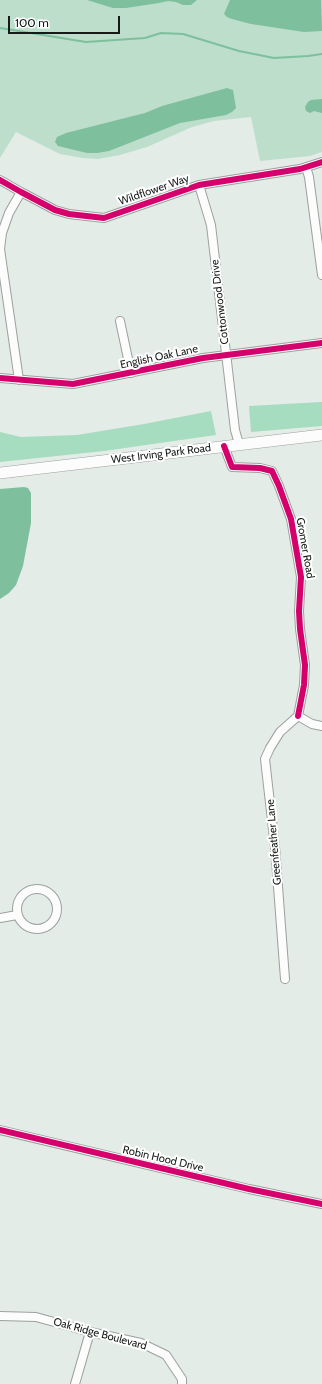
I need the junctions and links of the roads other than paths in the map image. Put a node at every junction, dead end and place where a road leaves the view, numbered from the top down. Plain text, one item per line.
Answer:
1 (322, 162) edge
2 (306, 167) junction
3 (0, 180) edge
4 (199, 185) junction
5 (21, 192) junction
6 (322, 275) edge
7 (120, 321) dead end
8 (322, 343) edge
9 (227, 355) junction
10 (131, 374) junction
11 (0, 378) edge
12 (19, 380) junction
13 (322, 435) edge
14 (239, 444) junction
15 (224, 446) junction
16 (0, 473) edge
17 (298, 716) junction
18 (322, 726) edge
19 (17, 915) junction
20 (0, 918) edge
21 (285, 980) dead end
22 (0, 1130) edge
23 (322, 1204) edge
24 (0, 1316) edge
25 (90, 1332) junction
26 (75, 1384) edge
27 (182, 1384) edge

1 - 2 street, Wildflower Way
2 - 4 street, Wildflower Way
2 - 6 street
3 - 5 street, Wildflower Way
4 - 5 street, Wildflower Way
4 - 9 street, Cottonwood Drive
5 - 12 street
7 - 10 street
8 - 9 street, English Oak Lane
9 - 10 street, English Oak Lane
9 - 14 street, Cottonwood Drive
10 - 12 street, English Oak Lane
11 - 12 street, English Oak Lane
13 - 14 main road, West Irving Park Road
14 - 15 main road, West Irving Park Road
15 - 16 main road, West Irving Park Road
15 - 17 street, Gromer Road
17 - 18 street
17 - 21 street, Greenfeather Lane
19 - 19 street
19 - 20 street
22 - 23 street, Robin Hood Drive
24 - 25 street, Oak Ridge Boulevard
25 - 26 street
25 - 27 street, Oak Ridge Boulevard

